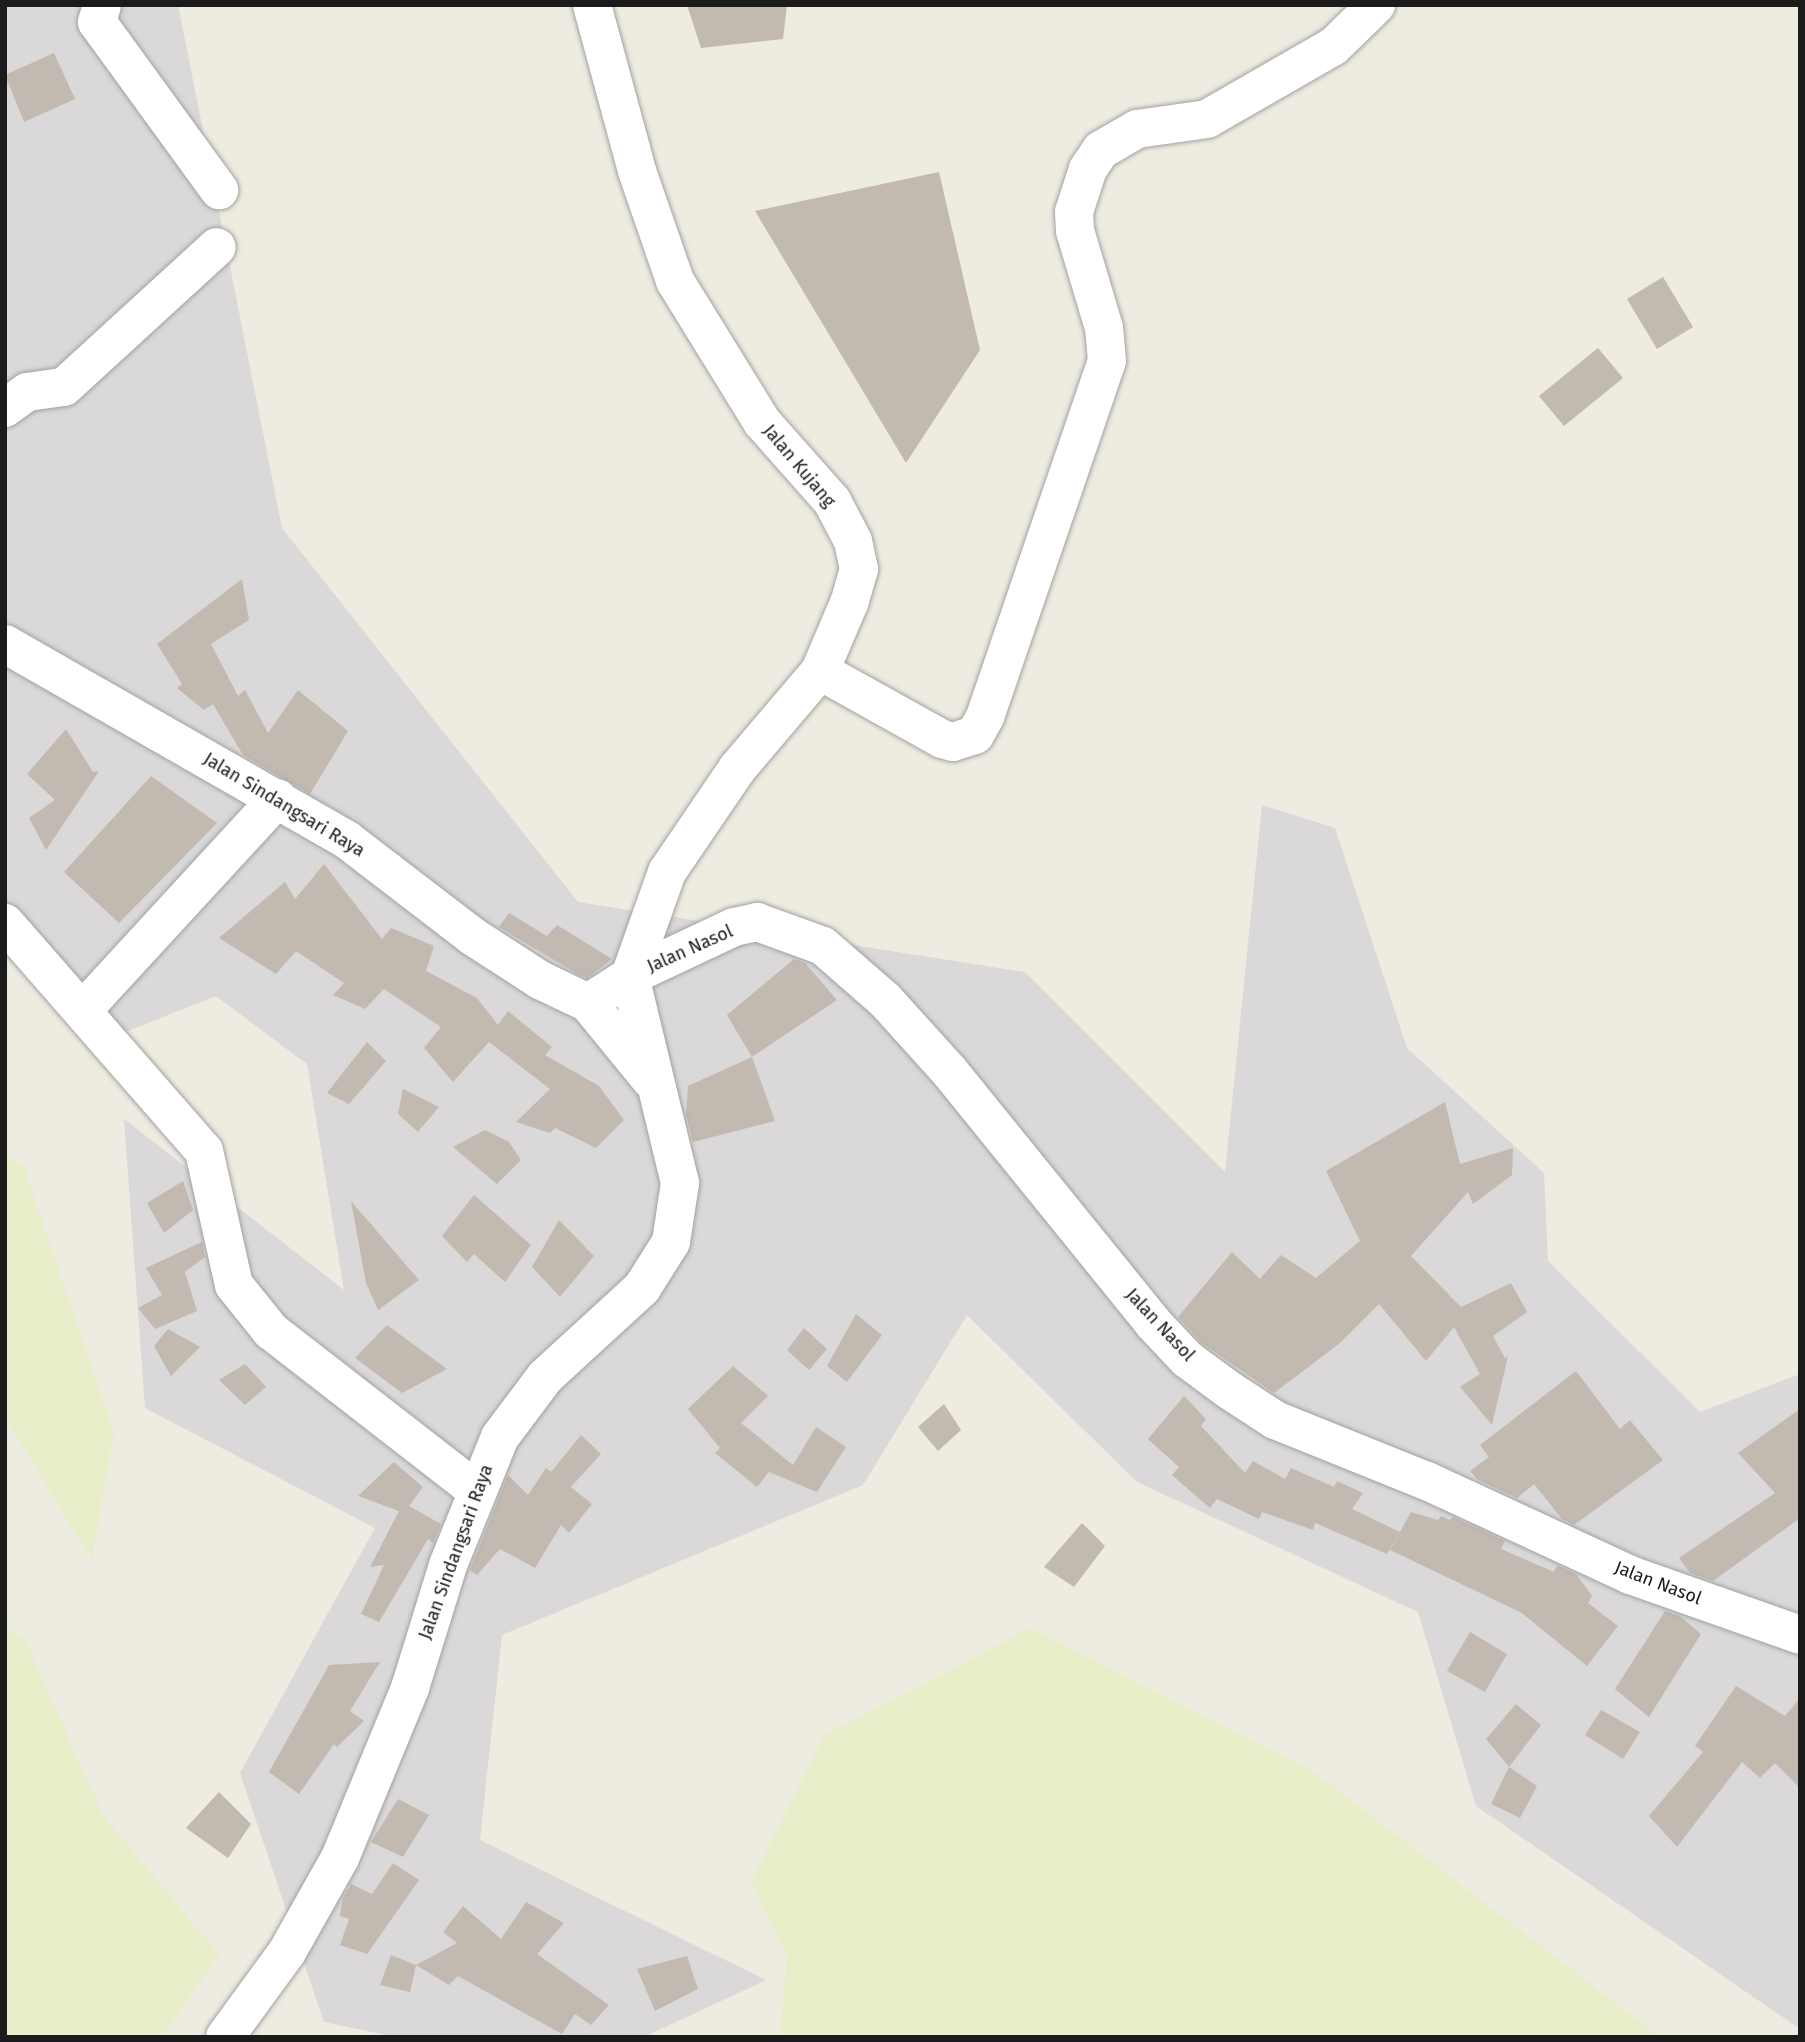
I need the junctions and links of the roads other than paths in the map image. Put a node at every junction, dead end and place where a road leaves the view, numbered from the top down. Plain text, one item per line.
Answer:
1 (102, 5) edge
2 (592, 5) edge
3 (1376, 5) edge
4 (219, 190) dead end
5 (216, 247) dead end
6 (5, 408) edge
7 (5, 644) edge
8 (820, 671) junction
9 (278, 798) junction
10 (5, 923) edge
11 (629, 976) junction
12 (588, 1003) junction
13 (82, 1011) junction
14 (659, 1090) junction
15 (476, 1490) junction
16 (1800, 1635) edge
17 (225, 2037) edge

1 - 4 street
2 - 8 street, Jalan Kujang
3 - 8 street
5 - 6 street
7 - 9 street, Jalan Sindangsari Raya
8 - 11 street, Jalan Kujang
9 - 12 street, Jalan Sindangsari Raya
9 - 13 street
10 - 13 street
11 - 12 street
11 - 14 street, Jalan Sindangsari Raya
11 - 16 street, Jalan Nasol
12 - 14 street, Jalan Sindangsari Raya
13 - 15 street
14 - 15 street, Jalan Sindangsari Raya
15 - 17 street, Jalan Sindangsari Raya

